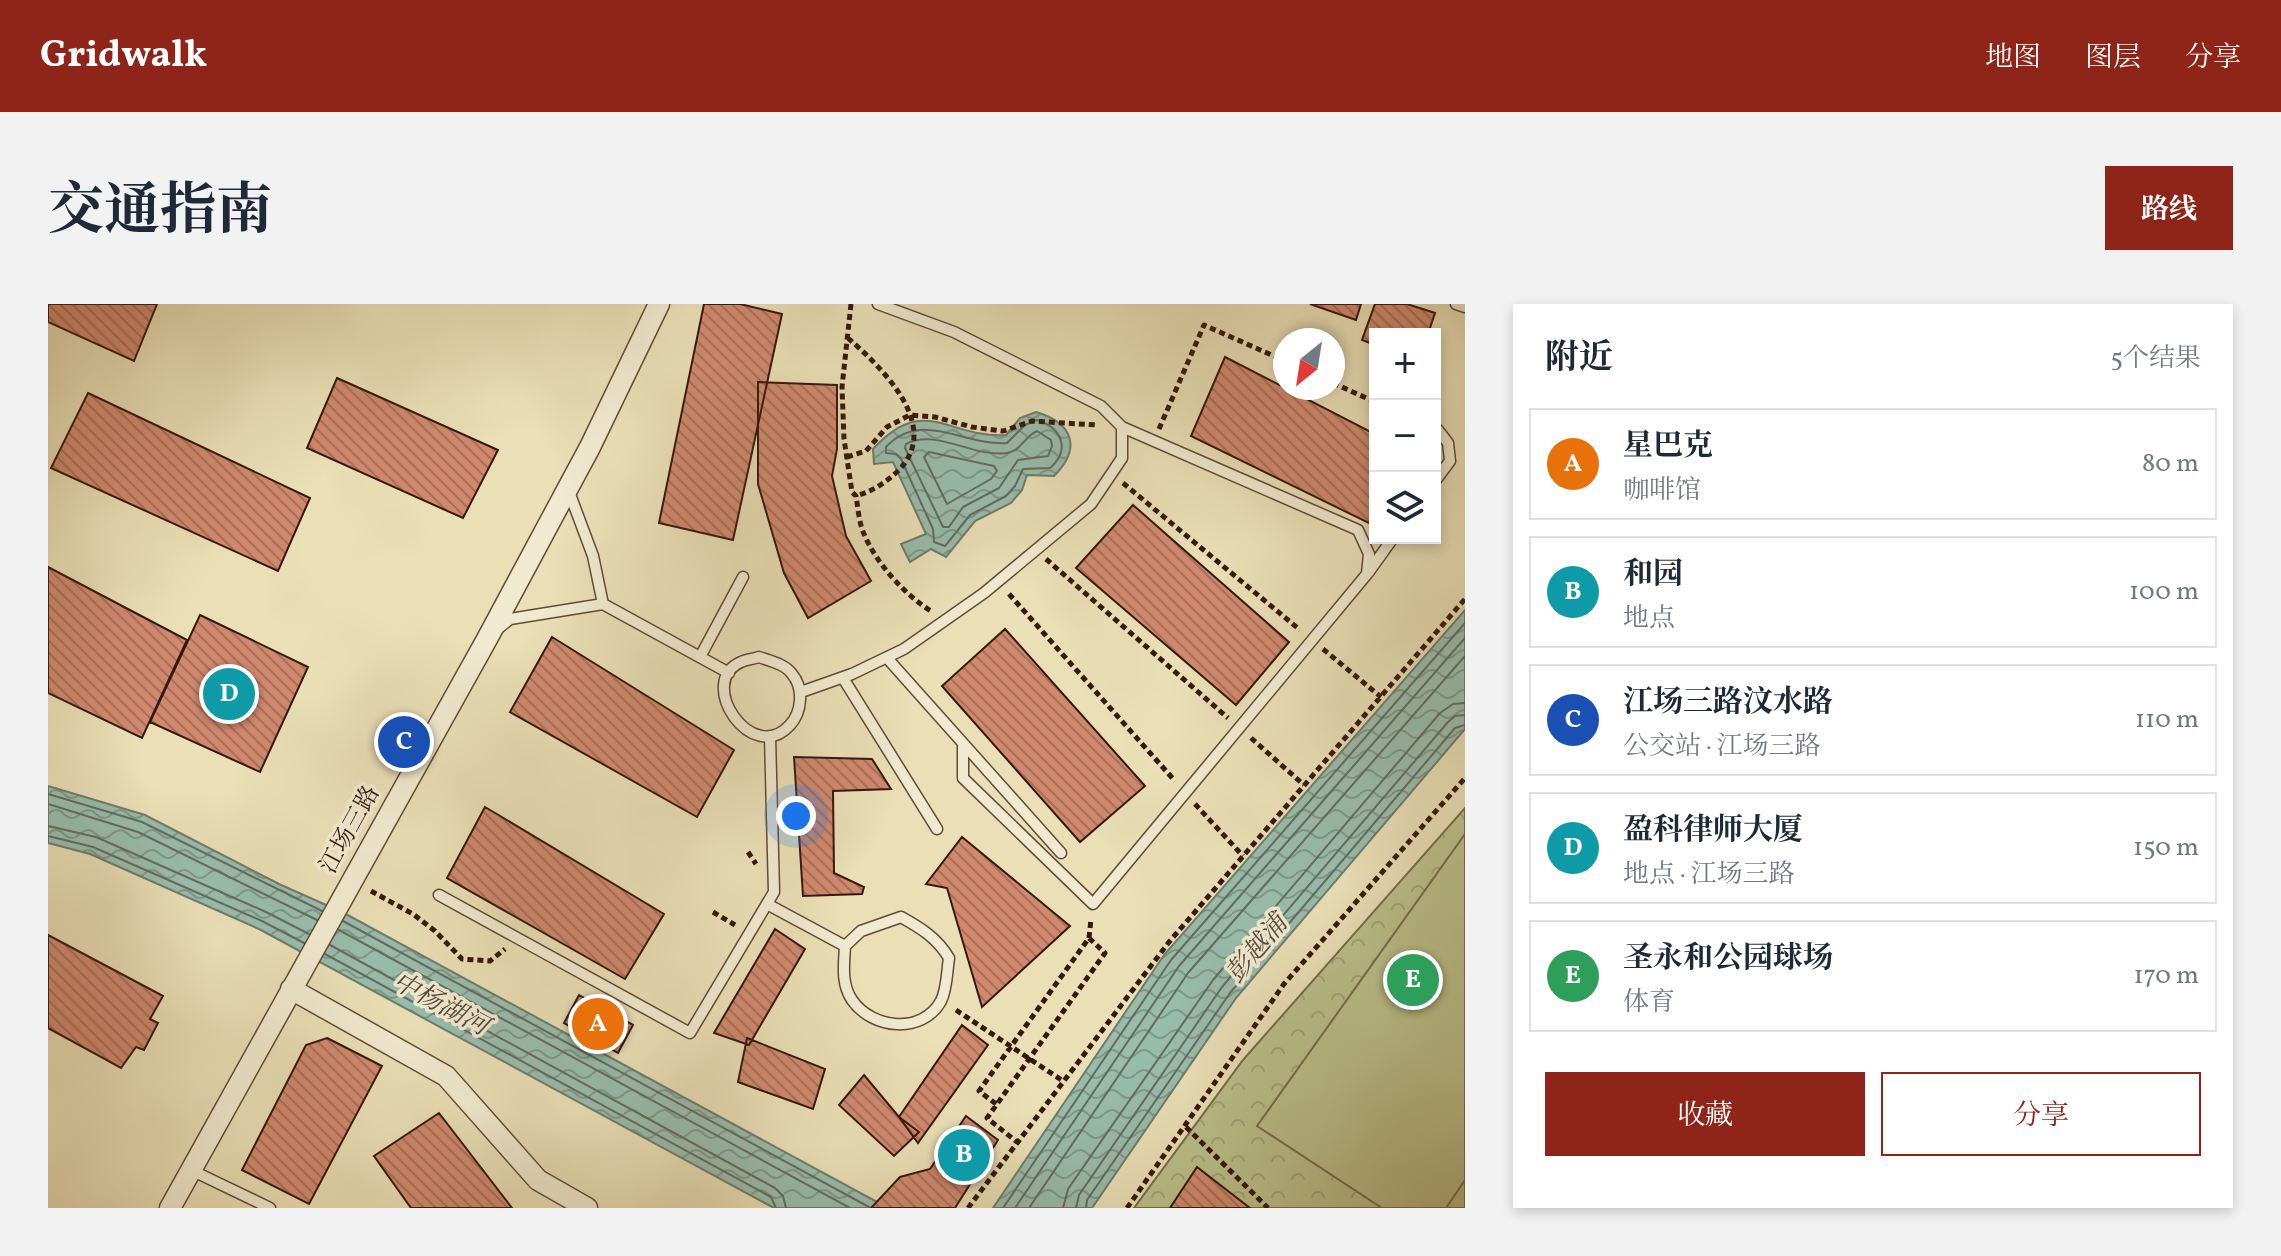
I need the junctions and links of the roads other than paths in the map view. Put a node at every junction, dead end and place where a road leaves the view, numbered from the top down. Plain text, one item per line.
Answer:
1 (659, 304) edge
2 (878, 304) edge
3 (1456, 304) edge
4 (1465, 307) edge
5 (1122, 427) junction
6 (1441, 434) edge
7 (1441, 473) edge
8 (568, 488) junction
9 (1389, 544) edge
10 (1367, 574) junction
11 (743, 577) dead end
12 (603, 604) junction
13 (487, 639) junction
14 (700, 657) junction
15 (887, 658) junction
16 (729, 673) junction
17 (843, 678) junction
18 (801, 692) junction
19 (770, 736) junction
20 (963, 743) junction
21 (937, 829) dead end
22 (1061, 853) dead end
23 (439, 895) dead end
24 (767, 904) junction
25 (845, 946) junction
26 (296, 980) junction
27 (191, 1170) junction
28 (170, 1208) edge
29 (270, 1208) edge
30 (587, 1208) edge

1 - 8 street, 江场三路
2 - 5 lane
3 - 4 lane
5 - 10 lane
5 - 15 lane
6 - 7 lane
8 - 12 lane
8 - 13 street, 江场三路
9 - 10 lane
10 - 20 lane
11 - 14 lane
12 - 13 lane
12 - 14 lane
13 - 26 street, 江场三路
14 - 16 lane
15 - 17 lane
15 - 20 lane
16 - 18 lane
16 - 19 lane
17 - 18 lane
17 - 21 lane
18 - 19 lane
19 - 24 lane
20 - 22 lane
23 - 24 lane
24 - 25 lane
25 - 25 lane
26 - 27 street, 江场三路
26 - 30 street
27 - 28 street, 江场三路
27 - 29 lane

